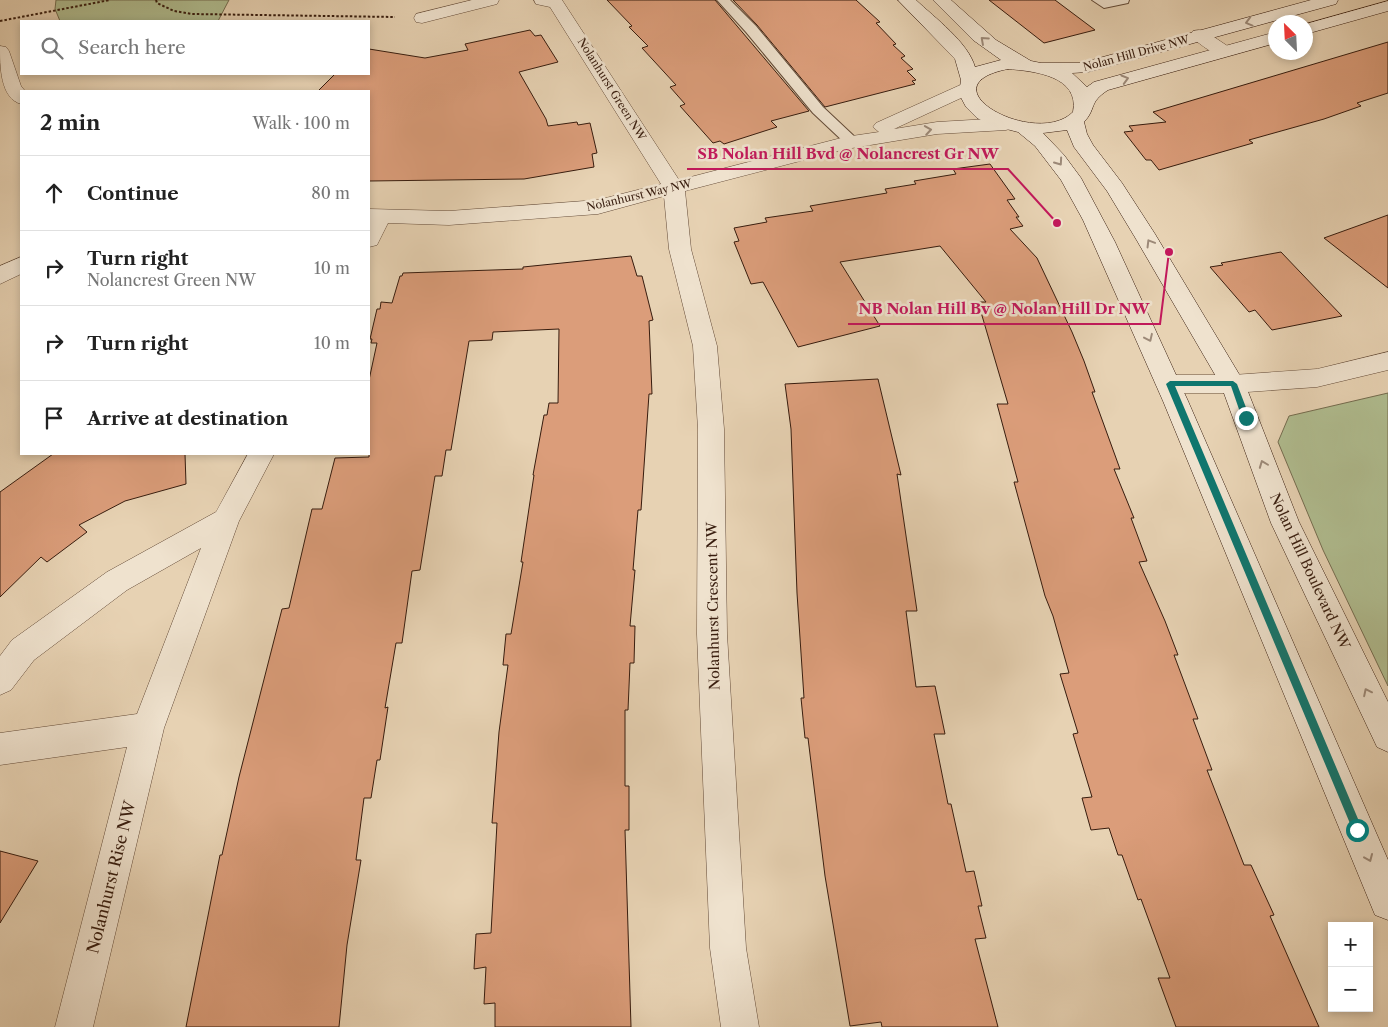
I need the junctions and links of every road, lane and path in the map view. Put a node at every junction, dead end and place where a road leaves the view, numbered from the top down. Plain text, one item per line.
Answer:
1 (110, 0) edge
2 (156, 0) edge
3 (492, 0) edge
4 (542, 0) edge
5 (723, 0) edge
6 (906, 0) edge
7 (941, 0) edge
8 (1098, 0) edge
9 (1123, 0) edge
10 (1319, 1) edge
11 (1388, 6) edge
12 (422, 18) joint
13 (0, 20) edge
14 (1313, 26) edge
15 (1199, 35) junction
16 (1268, 39) edge
17 (0, 51) edge
18 (1223, 51) junction
19 (1034, 66) junction
20 (969, 84) junction
21 (20, 97) edge
22 (1079, 111) junction
23 (1015, 126) junction
24 (848, 142) junction
25 (674, 188) junction
26 (374, 216) edge
27 (370, 235) edge
28 (20, 265) edge
29 (0, 276) edge
30 (1388, 361) edge
31 (1170, 384) junction
32 (1233, 384) junction
33 (260, 455) edge
34 (226, 520) junction
35 (0, 680) edge
36 (148, 728) junction
37 (1388, 736) edge
38 (0, 749) edge
39 (1388, 902) edge
40 (74, 1027) edge
41 (740, 1027) edge

1 - 13 path
2 - 12 path
3 - 12 street
4 - 25 street, Nolanhurst Green NW
5 - 24 lane
6 - 20 street
19 -> 7 street
8 - 9 lane
10 -> 15 street, Nolan Hill Drive NW
11 - 14 street
15 - 18 street, Nolan Hill Drive NW
15 - 19 street, Nolan Hill Drive NW
16 - 18 street, Nolan Hill Drive NW
17 - 21 street
22 -> 18 street, Nolan Hill Drive NW
19 - 20 street
19 - 22 street
20 - 23 street
20 - 24 street, Nolanhurst Way NW
22 - 23 street
32 -> 22 street, Nolan Hill Boulevard NW
24 -> 23 street, Nolanhurst Way NW
23 -> 31 street
24 - 25 street, Nolanhurst Way NW
25 - 26 street, Nolanhurst Way NW
25 - 41 street, Nolanhurst Crescent NW
26 - 27 street
28 - 29 street
30 - 32 street
31 - 32 street
31 -> 39 street
37 -> 32 street, Nolan Hill Boulevard NW
33 - 34 street, Nolanhurst Rise NW
34 - 35 street
34 - 36 street, Nolanhurst Rise NW
36 - 38 street
36 - 40 street, Nolanhurst Rise NW

